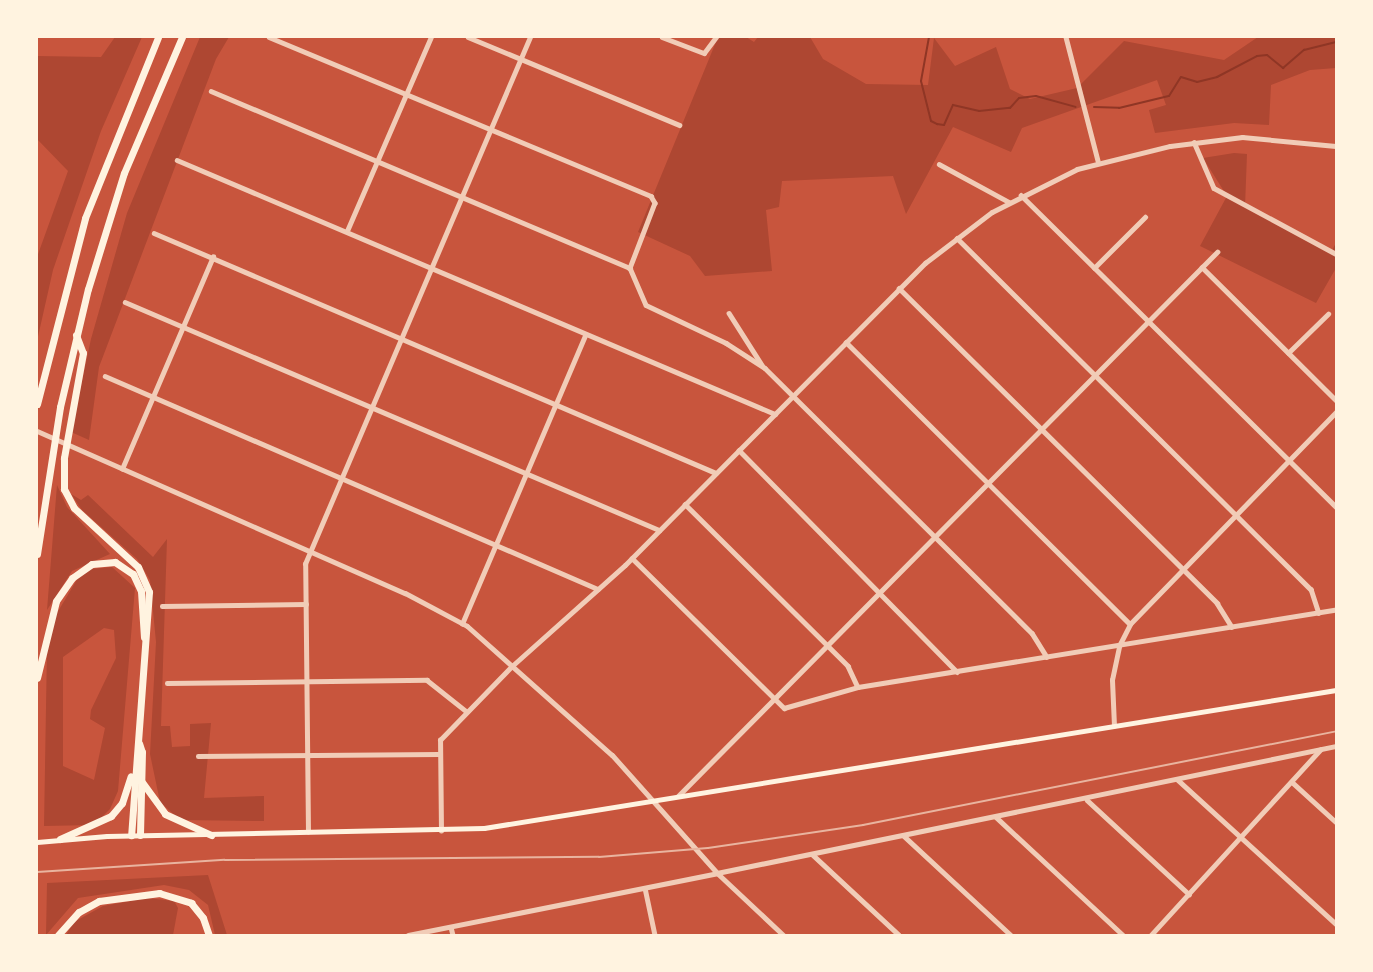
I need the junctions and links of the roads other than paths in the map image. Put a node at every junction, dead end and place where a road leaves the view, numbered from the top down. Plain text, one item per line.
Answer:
1 (158, 37) edge
2 (183, 37) edge
3 (269, 37) edge
4 (431, 37) edge
5 (468, 37) edge
6 (530, 37) edge
7 (662, 37) edge
8 (716, 37) edge
9 (1066, 37) edge
10 (521, 58) junction
11 (211, 92) dead end
12 (406, 95) junction
13 (679, 125) dead end
14 (490, 128) junction
15 (1194, 141) junction
16 (1336, 146) edge
17 (177, 160) dead end
18 (1098, 161) junction
19 (377, 162) junction
20 (939, 164) dead end
21 (1021, 195) junction
22 (461, 198) junction
23 (1009, 202) junction
24 (1145, 217) dead end
25 (347, 231) junction
26 (153, 233) dead end
27 (956, 237) junction
28 (1217, 252) dead end
29 (1336, 254) edge
30 (213, 257) junction
31 (1202, 267) junction
32 (432, 268) junction
33 (630, 268) junction
34 (1094, 268) junction
35 (899, 288) junction
36 (125, 302) dead end
37 (729, 313) dead end
38 (1328, 314) dead end
39 (1148, 321) junction
40 (185, 328) junction
41 (76, 335) junction
42 (585, 336) junction
43 (402, 338) junction
44 (846, 342) junction
45 (1288, 353) junction
46 (765, 368) junction
47 (1095, 375) junction
48 (105, 376) dead end
49 (793, 396) junction
50 (154, 397) junction
51 (1336, 401) edge
52 (555, 403) junction
53 (37, 404) edge
54 (372, 408) junction
55 (1336, 412) edge
56 (775, 414) junction
57 (1041, 429) junction
58 (37, 431) edge
59 (739, 450) junction
60 (1289, 460) junction
61 (121, 470) junction
62 (524, 472) junction
63 (716, 473) junction
64 (342, 477) junction
65 (988, 483) junction
66 (685, 504) junction
67 (1336, 507) edge
68 (1235, 514) junction
69 (659, 530) junction
70 (935, 537) junction
71 (496, 542) junction
72 (309, 552) junction
73 (37, 554) edge
74 (632, 558) junction
75 (1181, 568) junction
76 (598, 589) junction
77 (881, 591) junction
78 (306, 604) junction
79 (162, 606) dead end
80 (1336, 610) edge
81 (1319, 613) junction
82 (1130, 624) junction
83 (461, 625) junction
84 (1232, 627) junction
85 (144, 637) junction
86 (827, 645) junction
87 (1119, 646) junction
88 (1047, 657) junction
89 (513, 665) junction
90 (957, 672) junction
91 (37, 678) edge
92 (167, 683) dead end
93 (307, 684) junction
94 (858, 687) junction
95 (1336, 690) edge
96 (774, 699) junction
97 (466, 711) junction
98 (1114, 726) junction
99 (139, 743) junction
100 (1336, 746) edge
101 (1321, 749) junction
102 (439, 754) junction
103 (198, 756) dead end
104 (308, 756) junction
105 (134, 766) junction
106 (141, 779) junction
107 (1178, 780) junction
108 (1292, 782) junction
109 (676, 798) junction
110 (1087, 799) junction
111 (657, 801) junction
112 (996, 817) junction
113 (1336, 822) edge
114 (441, 831) junction
115 (308, 833) junction
116 (136, 835) junction
117 (211, 835) junction
118 (903, 836) junction
119 (1241, 838) junction
120 (60, 839) junction
121 (37, 842) edge
122 (812, 855) junction
123 (717, 873) junction
124 (645, 888) junction
125 (1189, 894) junction
126 (1336, 924) edge
127 (451, 927) junction
128 (776, 929) junction
129 (58, 935) edge
130 (209, 935) edge
131 (408, 935) edge
132 (453, 935) edge
133 (655, 935) edge
134 (770, 935) edge
135 (783, 935) edge
136 (898, 935) edge
137 (1011, 935) edge
138 (1123, 935) edge
139 (1151, 935) edge

1 - 53 highway
2 - 41 highway
3 - 12 street
4 - 12 street
5 - 10 street
6 - 10 street
7 - 8 street
9 - 18 street
10 - 13 street
10 - 14 street
11 - 19 street
12 - 14 street
12 - 19 street
14 - 22 street
14 - 33 street
15 - 16 street
15 - 18 street
15 - 29 street
17 - 25 street
18 - 21 street
19 - 22 street
19 - 25 street
20 - 23 street
21 - 23 street
21 - 34 street
22 - 32 street
22 - 33 street
23 - 27 street
24 - 34 street
25 - 32 street
26 - 30 street
27 - 35 street
27 - 47 street
28 - 31 street
30 - 40 street
30 - 43 street
31 - 39 street
31 - 45 street
32 - 42 street
32 - 43 street
33 - 46 street
34 - 39 street
35 - 44 street
35 - 57 street
36 - 40 street
37 - 46 street
38 - 45 street
39 - 47 street
39 - 60 street
40 - 50 street
40 - 54 street
41 - 73 highway
41 - 85 highway
42 - 52 street
42 - 56 street
43 - 52 street
43 - 54 street
44 - 49 street
44 - 65 street
45 - 51 street
46 - 49 street
47 - 57 street
47 - 68 street
48 - 50 street
49 - 56 street
49 - 70 street
50 - 61 street
50 - 64 street
52 - 62 street
52 - 63 street
54 - 62 street
54 - 64 street
55 - 60 street
56 - 59 street
57 - 65 street
57 - 75 street
58 - 61 street
59 - 63 street
59 - 77 street
60 - 67 street
60 - 68 street
61 - 72 street
62 - 69 street
62 - 71 street
63 - 66 street
64 - 71 street
64 - 72 street
65 - 70 street
65 - 82 street
66 - 69 street
66 - 86 street
68 - 75 street
68 - 81 street
69 - 74 street
70 - 77 street
70 - 88 street
71 - 76 street
71 - 83 street
72 - 78 street
72 - 83 street
74 - 76 street
74 - 96 street
75 - 82 street
75 - 84 street
76 - 89 street
77 - 86 street
77 - 90 street
78 - 79 street
78 - 93 street
80 - 81 street
81 - 84 street
82 - 87 street
83 - 89 street
84 - 87 street
85 - 91 highway
85 - 99 highway
86 - 94 street
86 - 96 street
87 - 88 street
87 - 98 street
88 - 90 street
89 - 97 street
89 - 111 street
90 - 94 street
92 - 93 street
93 - 97 street
93 - 104 street
94 - 96 street
95 - 98 main road
96 - 109 street
97 - 102 street
98 - 109 main road
99 - 105 highway
99 - 106 highway
100 - 101 street
101 - 107 street
101 - 108 street
102 - 104 street
102 - 114 street
103 - 104 street
104 - 115 street
105 - 116 highway
105 - 120 highway
106 - 116 highway
106 - 117 highway
107 - 110 street
107 - 119 street
108 - 113 street
108 - 119 street
109 - 111 main road
110 - 112 street
110 - 125 street
111 - 114 main road
111 - 123 street
112 - 118 street
112 - 138 street
114 - 115 main road
115 - 117 main road
116 - 117 main road
116 - 120 main road
118 - 122 street
118 - 137 street
119 - 125 street
119 - 126 street
120 - 121 main road
122 - 123 street
122 - 136 street
123 - 124 street
123 - 128 street
124 - 127 street
124 - 133 street
125 - 139 street
127 - 131 street
127 - 132 street
128 - 134 street
128 - 135 street
129 - 130 highway

